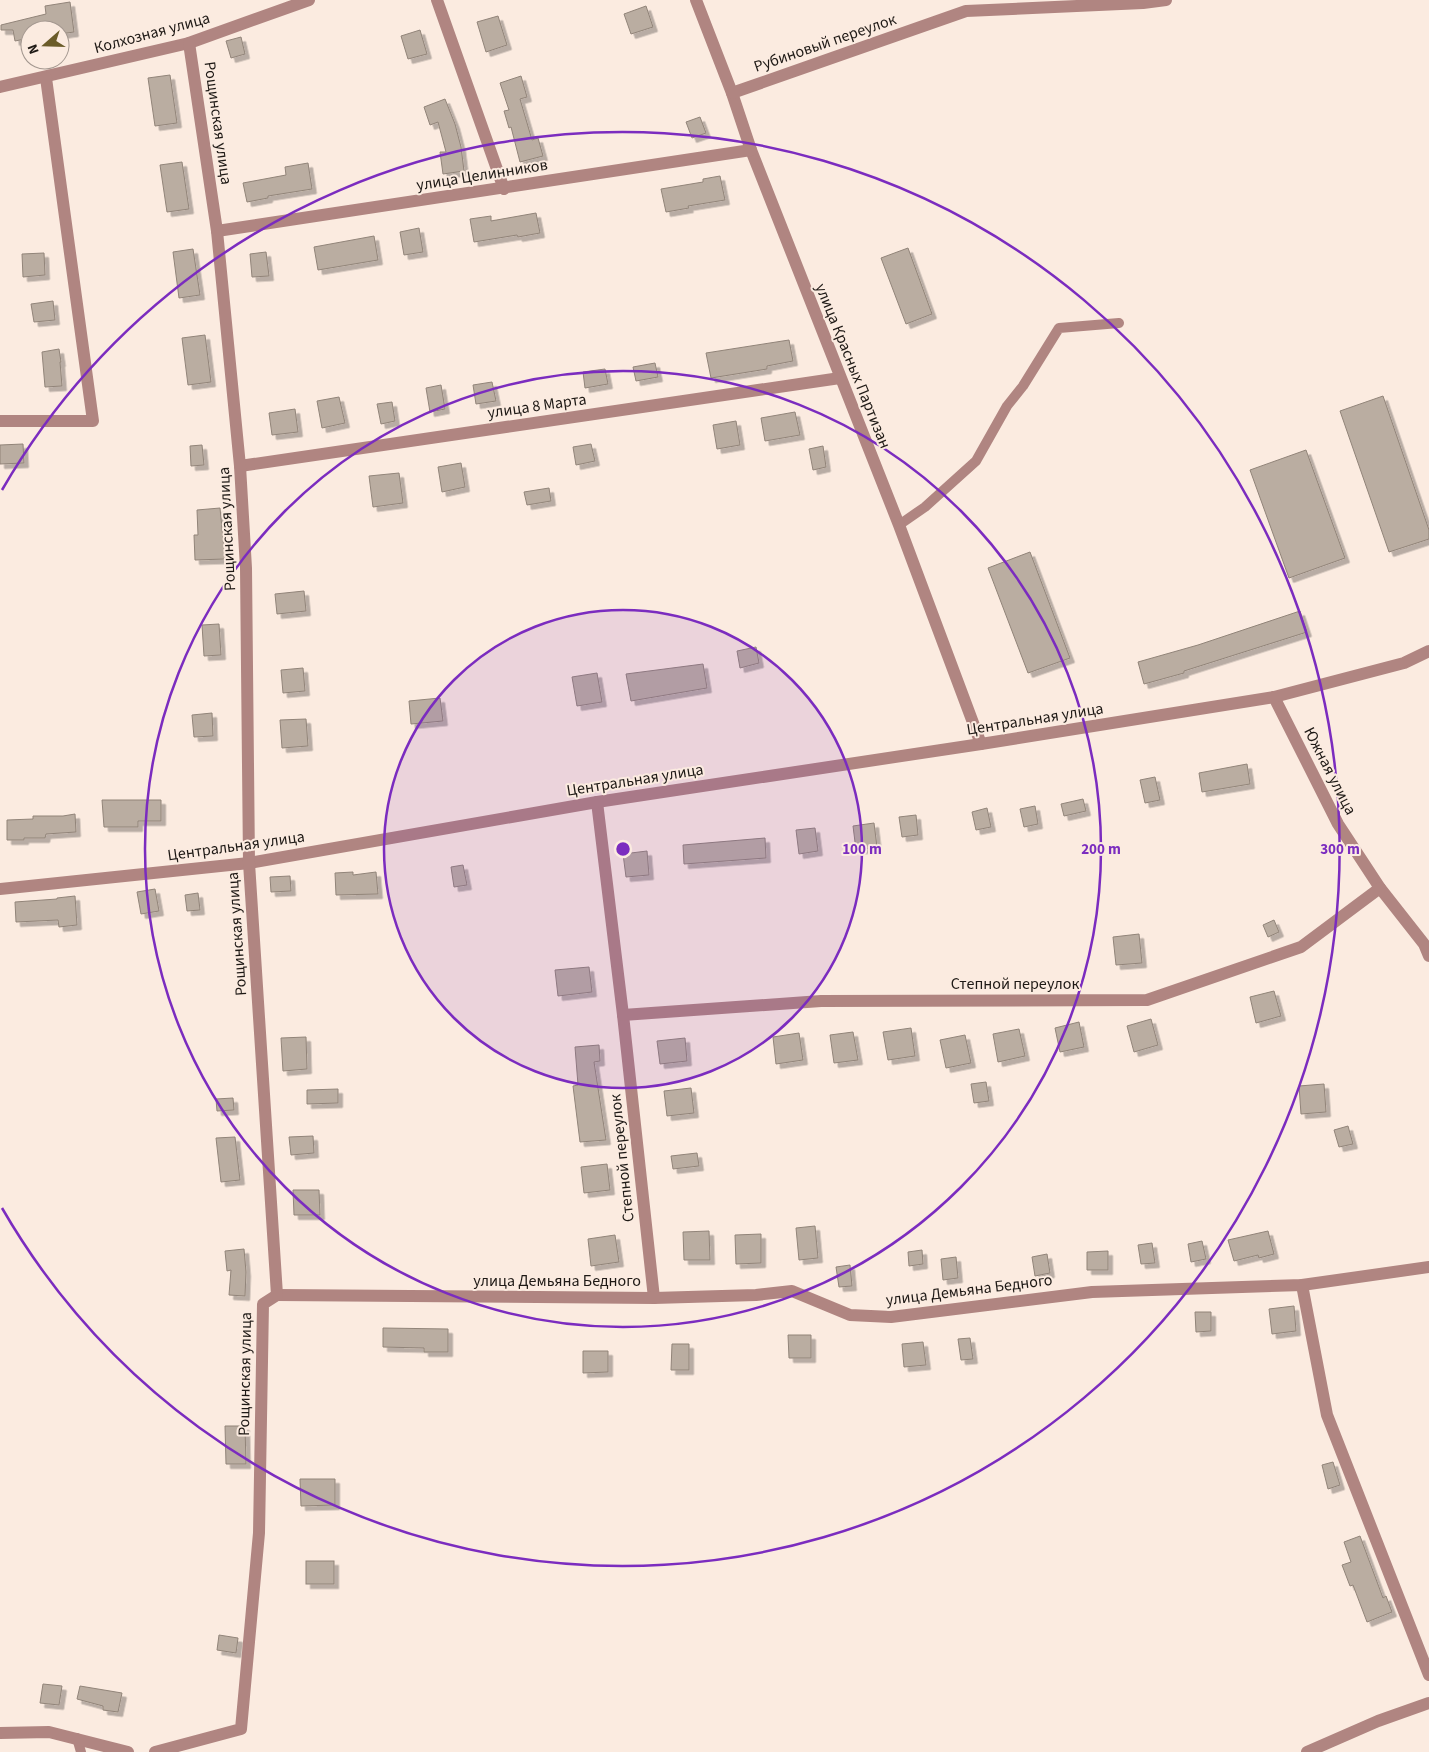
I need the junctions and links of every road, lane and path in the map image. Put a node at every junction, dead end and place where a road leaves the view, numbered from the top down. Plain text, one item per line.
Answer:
1 (309, 0) edge
2 (438, 0) edge
3 (696, 0) edge
4 (1166, 0) edge
5 (189, 43) junction
6 (46, 78) junction
7 (0, 87) edge
8 (732, 93) junction
9 (751, 150) junction
10 (504, 188) junction
11 (217, 231) junction
12 (1119, 323) dead end
13 (840, 378) junction
14 (0, 422) edge
15 (240, 466) junction
16 (899, 525) junction
17 (1429, 651) edge
18 (1274, 697) junction
19 (981, 744) junction
20 (597, 802) junction
21 (249, 863) junction
22 (0, 888) edge
23 (1380, 888) junction
24 (1429, 956) edge
25 (623, 1015) junction
26 (1429, 1268) edge
27 (1302, 1285) junction
28 (277, 1295) junction
29 (654, 1298) junction
30 (1429, 1675) edge
31 (1429, 1703) edge
32 (0, 1733) edge
33 (77, 1738) junction
34 (81, 1752) edge
35 (128, 1752) edge
36 (155, 1752) edge
37 (1307, 1752) edge

1 - 5 street, Колхозная улица
2 - 10 street
3 - 8 street, улица Красных Партизан
4 - 8 street, Рубиновый переулок
5 - 6 street, Колхозная улица
5 - 11 street, Рощинская улица
6 - 7 street, Колхозная улица
6 - 14 street
8 - 9 street, улица Красных Партизан
9 - 10 street, улица Целинников
9 - 13 street, улица Красных Партизан
10 - 11 street, улица Целинников
11 - 15 street, Рощинская улица
12 - 16 lane
13 - 15 street, улица 8 Марта
13 - 16 street, улица Красных Партизан
15 - 21 street, Рощинская улица
16 - 19 street, улица Красных Партизан
17 - 18 street, Центральная улица
18 - 19 street, Центральная улица
18 - 23 street, Южная улица
19 - 20 street, Центральная улица
20 - 21 street, Центральная улица
20 - 25 street, Степной переулок
21 - 22 street, Центральная улица
21 - 28 street, Рощинская улица
23 - 24 street, Южная улица
23 - 25 street, Степной переулок
25 - 29 street, Степной переулок
26 - 27 street, улица Демьяна Бедного
27 - 29 street, улица Демьяна Бедного
27 - 30 street
28 - 29 street, улица Демьяна Бедного
28 - 36 street, Рощинская улица
31 - 37 street
32 - 33 street
33 - 34 lane
33 - 35 street

